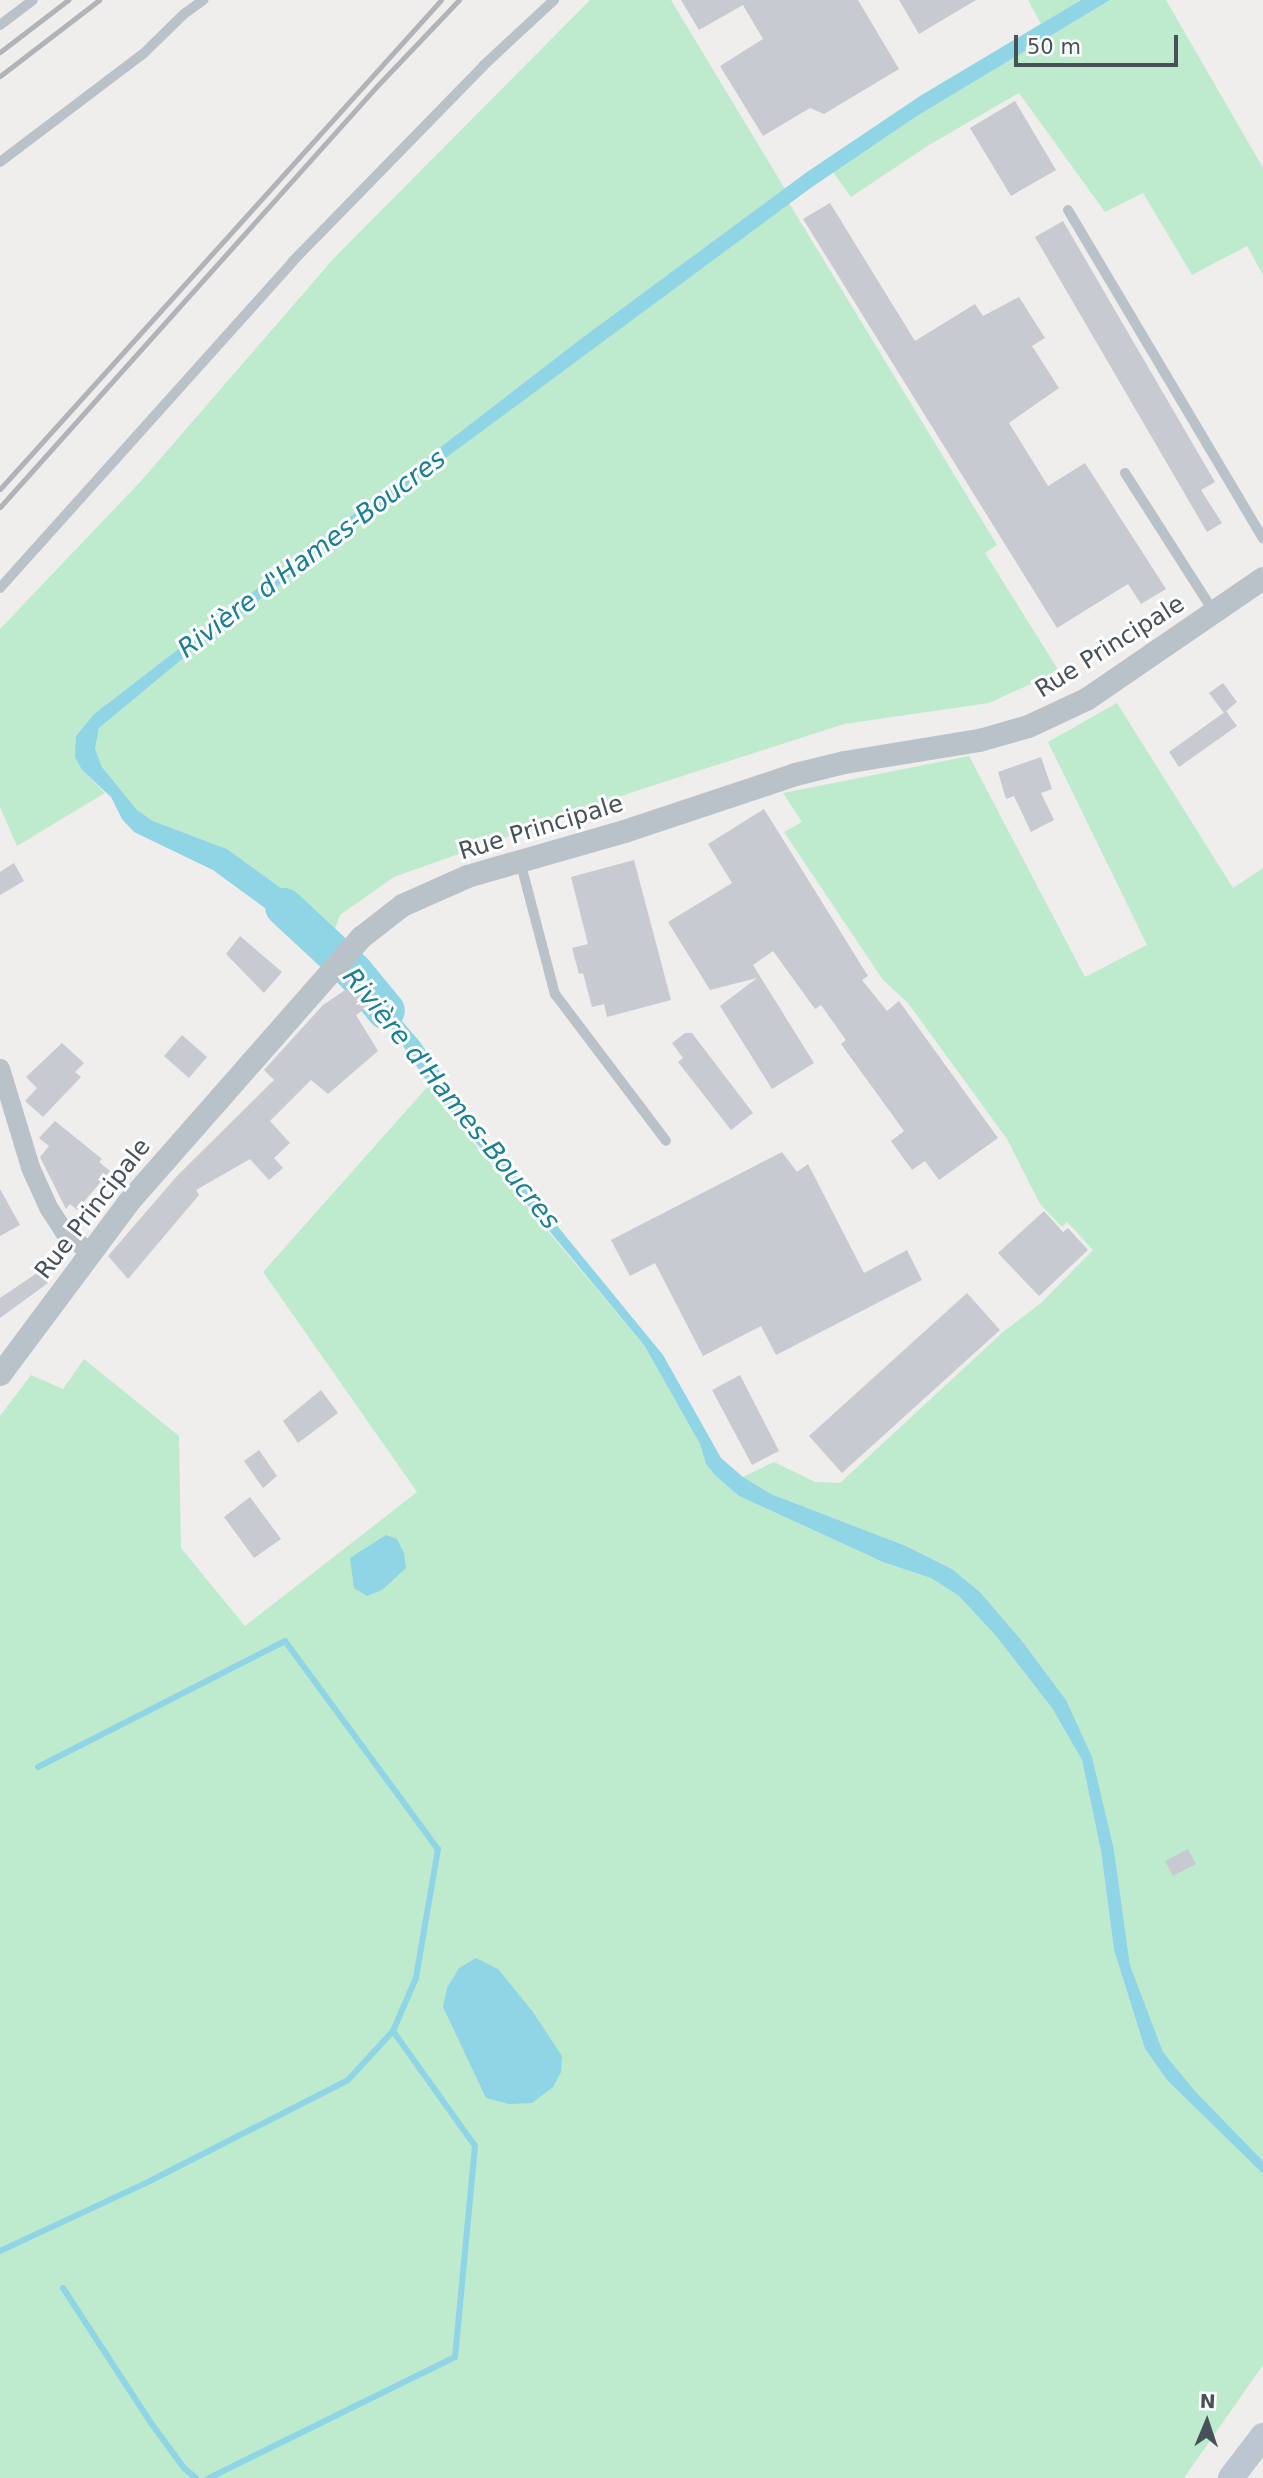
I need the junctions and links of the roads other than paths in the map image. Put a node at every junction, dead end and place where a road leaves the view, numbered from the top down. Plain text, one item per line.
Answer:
1 (33, 0) edge
2 (202, 0) edge
3 (554, 0) edge
4 (0, 25) edge
5 (0, 162) edge
6 (1068, 211) dead end
7 (1125, 473) dead end
8 (1263, 539) edge
9 (1263, 578) edge
10 (0, 588) edge
11 (1214, 612) junction
12 (520, 861) junction
13 (0, 1068) edge
14 (666, 1141) dead end
15 (90, 1252) junction
16 (0, 1374) edge
17 (1263, 2436) edge
18 (1231, 2478) edge

1 - 4 lane
2 - 5 lane
3 - 10 lane
6 - 8 lane
7 - 11 lane
9 - 11 street, Rue Principale
11 - 12 street, Rue Principale
12 - 14 lane
12 - 15 street, Rue Principale
13 - 15 street
15 - 16 street, Rue Principale
17 - 18 main road

